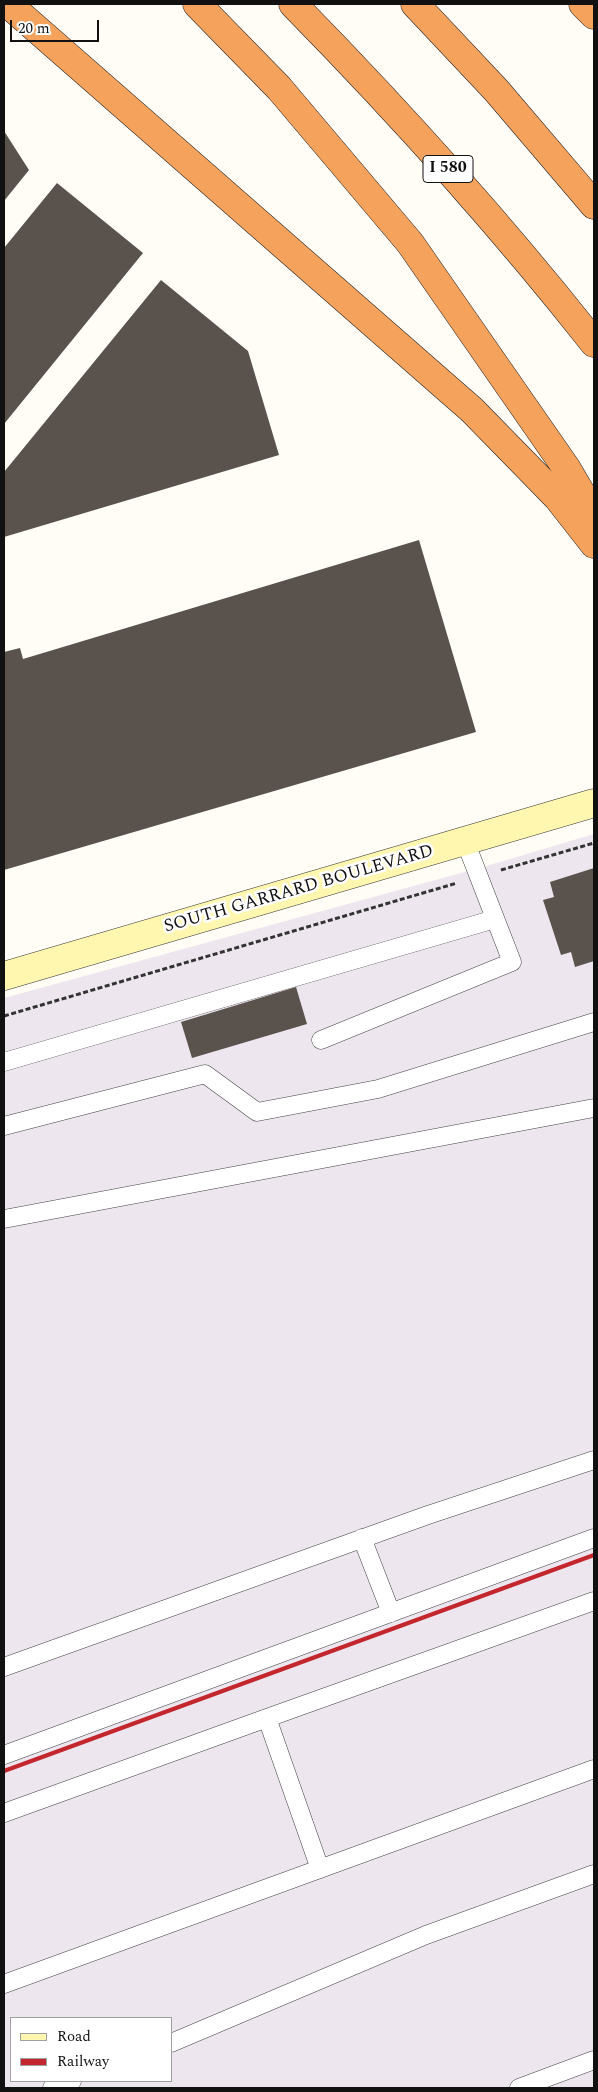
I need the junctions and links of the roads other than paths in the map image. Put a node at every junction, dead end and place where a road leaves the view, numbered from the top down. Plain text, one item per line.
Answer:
1 (8, 4) edge
2 (197, 4) edge
3 (293, 4) edge
4 (415, 4) edge
5 (583, 4) edge
6 (594, 14) edge
7 (594, 205) edge
8 (594, 343) edge
9 (594, 515) edge
10 (594, 544) edge
11 (594, 803) edge
12 (465, 841) junction
13 (495, 919) junction
14 (4, 976) edge
15 (594, 1022) edge
16 (321, 1040) dead end
17 (4, 1062) edge
18 (594, 1108) edge
19 (4, 1126) edge
20 (4, 1219) edge
21 (594, 1460) edge
22 (362, 1538) junction
23 (594, 1538) edge
24 (594, 1601) edge
25 (391, 1613) junction
26 (4, 1667) edge
27 (267, 1718) junction
28 (4, 1755) edge
29 (594, 1769) edge
30 (4, 1813) edge
31 (320, 1869) junction
32 (594, 1874) edge
33 (4, 1984) edge
34 (172, 2042) edge
35 (594, 2060) edge
36 (69, 2082) edge
37 (52, 2088) edge
38 (519, 2088) edge

1 - 10 highway
2 - 9 highway
3 - 8 highway, I 580
4 - 7 highway
5 - 6 highway
11 - 12 street, SOUTH GARRARD BOULEVARD
12 - 13 lane
12 - 14 street, SOUTH GARRARD BOULEVARD
13 - 16 lane
13 - 17 lane
15 - 19 lane
18 - 20 lane
21 - 22 lane
22 - 25 lane
22 - 26 lane
23 - 25 lane
24 - 27 lane
25 - 28 lane
27 - 30 lane
27 - 31 lane
29 - 31 lane
31 - 33 lane
32 - 34 lane
35 - 38 lane
36 - 37 lane

